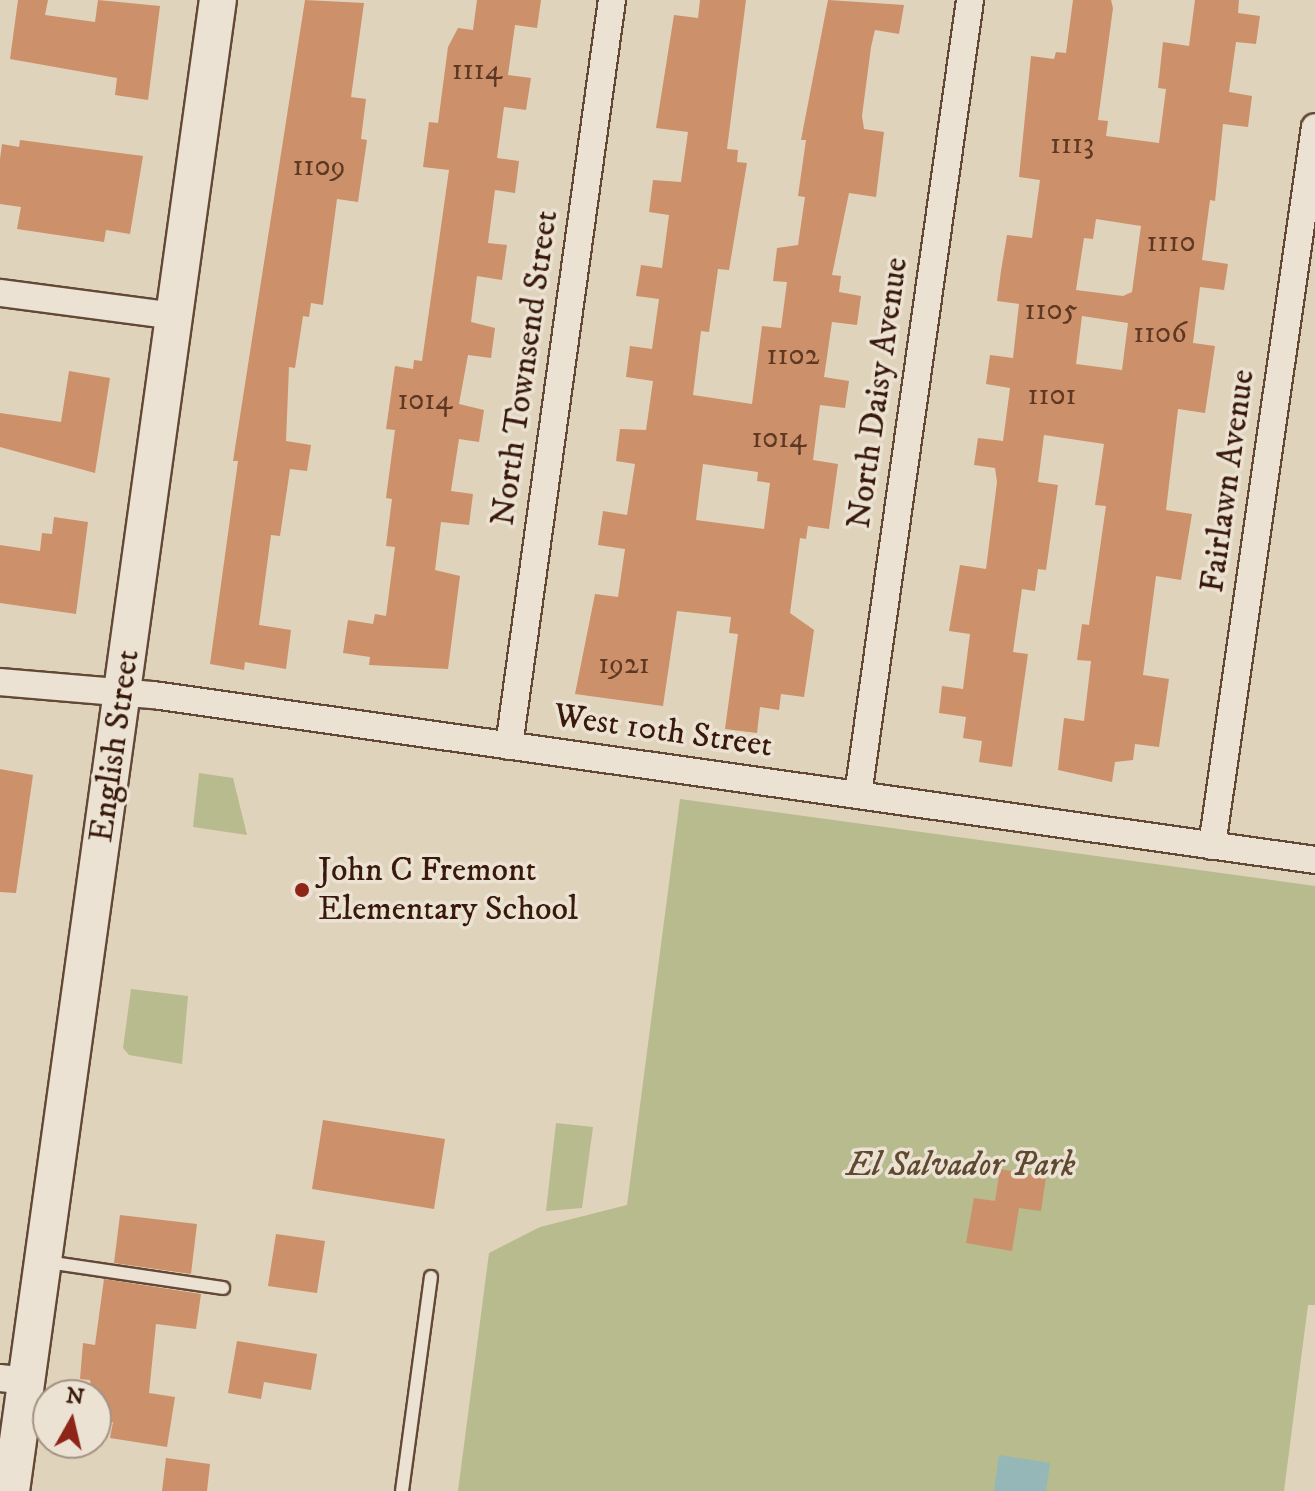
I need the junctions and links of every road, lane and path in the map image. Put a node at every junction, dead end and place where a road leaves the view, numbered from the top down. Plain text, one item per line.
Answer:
1 (218, 0) edge
2 (612, 0) edge
3 (970, 0) edge
4 (1315, 127) edge
5 (0, 293) edge
6 (174, 316) junction
7 (0, 682) edge
8 (122, 694) junction
9 (509, 746) junction
10 (858, 795) junction
11 (1212, 846) junction
12 (1315, 860) edge
13 (44, 1261) junction
14 (431, 1277) dead end
15 (223, 1288) dead end
16 (14, 1379) edge
17 (11, 1491) edge
18 (402, 1491) edge

1 - 6 street, English Street
2 - 9 street, North Townsend Street
3 - 10 street, North Daisy Avenue
4 - 11 street, Fairlawn Avenue
5 - 6 street
6 - 8 street, English Street
7 - 8 street, West 10th Street
8 - 9 street, West 10th Street
8 - 13 street, English Street
9 - 10 street, West 10th Street
10 - 11 street, West 10th Street
11 - 12 street, West 10th Street
13 - 15 lane
13 - 16 street, English Street
14 - 18 lane
16 - 17 street, English Street

